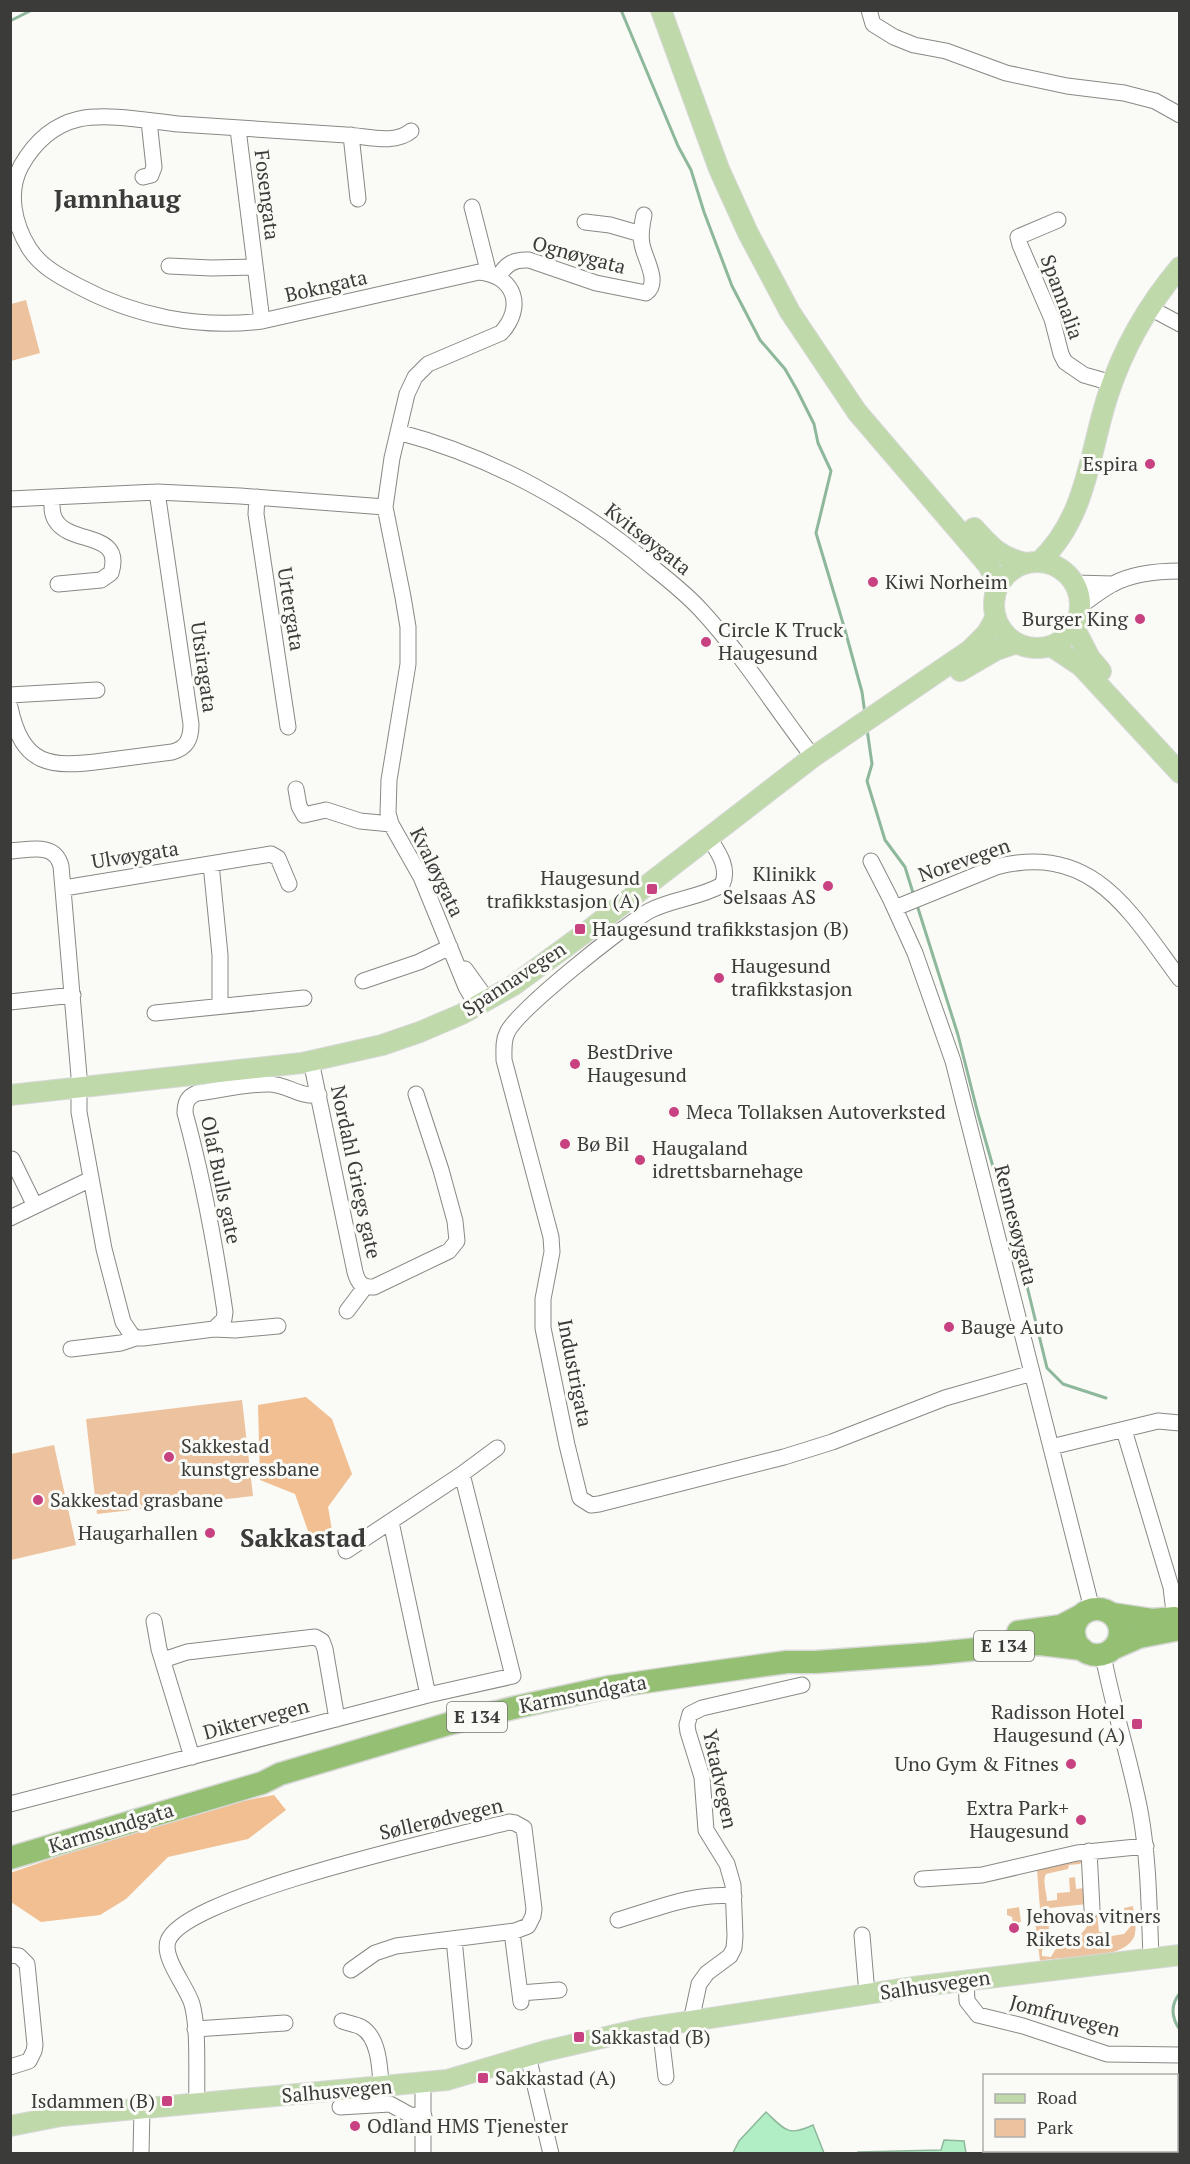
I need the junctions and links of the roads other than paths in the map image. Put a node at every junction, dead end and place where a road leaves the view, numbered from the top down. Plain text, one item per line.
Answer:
1 (661, 10) edge
2 (672, 10) edge
3 (869, 10) edge
4 (1179, 115) edge
5 (149, 121) junction
6 (238, 129) junction
7 (411, 131) dead end
8 (351, 135) junction
9 (143, 177) dead end
10 (13, 181) edge
11 (358, 200) dead end
12 (472, 207) dead end
13 (644, 215) dead end
14 (1058, 220) dead end
15 (585, 222) dead end
16 (641, 234) junction
17 (169, 266) dead end
18 (255, 267) junction
19 (1179, 267) edge
20 (494, 275) junction
21 (1150, 308) junction
22 (262, 321) junction
23 (1179, 324) edge
24 (1112, 384) junction
25 (398, 432) junction
26 (158, 492) junction
27 (52, 497) junction
28 (257, 497) junction
29 (10, 499) edge
30 (385, 507) junction
31 (1072, 517) junction
32 (1033, 563) junction
33 (1179, 571) edge
34 (1068, 577) junction
35 (58, 584) dead end
36 (1113, 584) junction
37 (995, 597) junction
38 (1080, 606) junction
39 (996, 617) junction
40 (1074, 627) junction
41 (1017, 643) junction
42 (1051, 646) junction
43 (97, 690) dead end
44 (908, 692) junction
45 (10, 695) edge
46 (10, 707) edge
47 (288, 727) dead end
48 (813, 757) junction
49 (1179, 758) edge
50 (1179, 773) edge
51 (296, 789) dead end
52 (391, 824) junction
53 (709, 838) junction
54 (10, 851) edge
55 (871, 861) dead end
56 (212, 864) junction
57 (289, 884) dead end
58 (64, 888) junction
59 (895, 908) junction
60 (450, 947) junction
61 (1179, 979) edge
62 (363, 981) dead end
63 (73, 995) junction
64 (303, 998) dead end
65 (10, 1002) edge
66 (482, 1003) junction
67 (220, 1006) junction
68 (155, 1013) dead end
69 (311, 1061) junction
70 (78, 1088) junction
71 (416, 1094) dead end
72 (10, 1095) edge
73 (319, 1095) junction
74 (12, 1160) dead end
75 (91, 1179) junction
76 (35, 1206) junction
77 (10, 1218) edge
78 (365, 1287) junction
79 (347, 1311) dead end
80 (278, 1326) dead end
81 (214, 1329) junction
82 (136, 1338) junction
83 (71, 1349) dead end
84 (1032, 1373) junction
85 (1179, 1423) edge
86 (1124, 1431) junction
87 (1051, 1447) junction
88 (497, 1448) dead end
89 (462, 1474) junction
90 (391, 1522) junction
91 (346, 1551) dead end
92 (1176, 1604) edge
93 (1095, 1613) junction
94 (154, 1621) dead end
95 (1179, 1629) edge
96 (1100, 1651) junction
97 (163, 1660) junction
98 (787, 1662) junction
99 (802, 1685) dead end
100 (428, 1695) junction
101 (337, 1719) junction
102 (192, 1758) junction
103 (280, 1774) junction
104 (10, 1804) edge
105 (1146, 1846) junction
106 (10, 1848) edge
107 (1089, 1851) junction
108 (10, 1858) edge
109 (921, 1879) dead end
110 (734, 1896) junction
111 (1092, 1910) dead end
112 (618, 1920) dead end
113 (512, 1932) junction
114 (862, 1935) dead end
115 (454, 1939) junction
116 (10, 1955) edge
117 (1179, 1955) edge
118 (1151, 1958) junction
119 (351, 1970) dead end
120 (966, 1981) junction
121 (559, 1990) dead end
122 (867, 1994) junction
123 (342, 2021) dead end
124 (691, 2021) junction
125 (285, 2023) dead end
126 (660, 2026) junction
127 (195, 2029) junction
128 (464, 2041) dead end
129 (1179, 2055) edge
130 (528, 2056) junction
131 (10, 2067) edge
132 (666, 2077) dead end
133 (423, 2083) junction
134 (381, 2086) junction
135 (197, 2104) junction
136 (340, 2107) dead end
137 (142, 2108) junction
138 (424, 2116) junction
139 (10, 2126) edge
140 (141, 2154) edge
141 (423, 2154) edge
142 (551, 2154) edge

1 - 37 main road
2 - 32 main road
3 - 4 street
5 - 6 street, Bokngata
5 - 9 street
5 - 10 street, Bokngata
6 - 8 street, Bokngata
6 - 18 street, Fosengata
7 - 8 street, Bokngata
8 - 11 street
10 - 22 street, Bokngata
12 - 20 street
13 - 16 street, Ognøygata
14 - 24 street, Spannalia
15 - 16 street
16 - 20 street, Ognøygata
17 - 18 street, Fosengata
18 - 22 street, Fosengata
19 - 21 main road
20 - 22 street, Bokngata
20 - 25 street
21 - 23 street
21 - 24 main road
24 - 31 main road
25 - 30 street
25 - 48 street, Kvitsøygata
26 - 27 street
26 - 28 street
26 - 46 street, Utsiragata
27 - 29 street
27 - 35 street
28 - 30 street
28 - 47 street, Urtergata
30 - 52 street
31 - 32 main road
31 - 34 main road
32 - 34 main road
32 - 37 main road
33 - 36 street
34 - 36 street
34 - 38 main road
36 - 38 street
37 - 39 main road
38 - 40 main road
39 - 41 main road
39 - 44 main road
40 - 42 main road
40 - 49 main road
41 - 42 main road
41 - 44 main road
42 - 50 main road
43 - 45 street
44 - 48 main road, Spannavegen
48 - 53 main road, Spannavegen
51 - 52 street, Kvaløygata
52 - 60 street, Kvaløygata
53 - 66 main road, Spannavegen
53 - 84 street, Industrigata
54 - 58 street
55 - 59 street, Rennesøygata
56 - 57 street, Ulvøygata
56 - 58 street, Ulvøygata
56 - 67 street
58 - 63 street
59 - 61 street, Norevegen
59 - 84 street, Rennesøygata
60 - 62 street
60 - 66 street, Kvaløygata
63 - 65 street
63 - 70 street
64 - 67 street
66 - 69 main road, Spannavegen
67 - 68 street
69 - 70 main road, Spannavegen
69 - 73 street, Nordahl Griegs gate
70 - 72 main road, Spannavegen
70 - 75 street
71 - 78 street, Nordahl Griegs gate
73 - 78 street, Nordahl Griegs gate
73 - 81 street, Olaf Bulls gate
74 - 76 street
75 - 76 street
75 - 82 street
76 - 77 street
78 - 79 street, Nordahl Griegs gate
80 - 81 street
81 - 82 street
82 - 83 street
84 - 87 street, Rennesøygata
85 - 86 street
86 - 87 street
86 - 92 street
87 - 93 street, Rennesøygata
88 - 89 street
89 - 90 street
89 - 100 street, Diktervegen
90 - 91 street
90 - 100 street
92 - 93 highway
93 - 96 highway
93 - 96 highway
93 - 98 highway, Karmsundgata / E 134
94 - 97 street
95 - 96 highway, Karmsundgata / E 134
96 - 98 highway, Karmsundgata / E 134
96 - 105 street
97 - 101 street
97 - 102 street
98 - 103 highway, Karmsundgata / E 134
99 - 110 street, Ystadvegen
100 - 101 street, Diktervegen
101 - 102 street, Diktervegen
102 - 104 street, Diktervegen
103 - 106 highway, Karmsundgata / E 134
103 - 108 highway, Karmsundgata / E 134
105 - 107 street
105 - 118 street
107 - 109 street
107 - 111 street
110 - 112 street
110 - 124 street
113 - 115 street
113 - 121 street
113 - 127 street, Søllerødvegen
114 - 122 street
115 - 119 street
115 - 128 street
116 - 131 street
117 - 118 main road, Salhusvegen
118 - 120 main road, Salhusvegen
120 - 122 main road, Salhusvegen
120 - 129 street, Jomfruvegen
122 - 124 main road, Salhusvegen
123 - 134 street
124 - 126 main road, Salhusvegen
125 - 127 street
126 - 130 main road, Salhusvegen
126 - 132 street
127 - 135 street
130 - 133 main road, Salhusvegen
130 - 142 street
133 - 134 main road, Salhusvegen
133 - 138 street
134 - 135 main road, Salhusvegen
135 - 137 main road, Salhusvegen
136 - 138 street
137 - 139 main road, Salhusvegen
137 - 140 street
138 - 141 street

